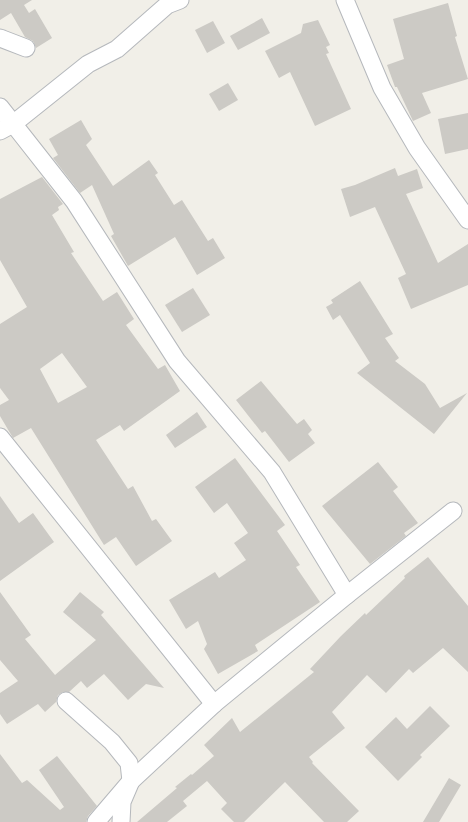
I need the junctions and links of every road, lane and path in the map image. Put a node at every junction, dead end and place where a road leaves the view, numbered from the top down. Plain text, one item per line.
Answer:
1 (180, 0) edge
2 (345, 0) edge
3 (0, 38) edge
4 (26, 48) dead end
5 (0, 107) edge
6 (6, 127) edge
7 (468, 220) edge
8 (0, 437) edge
9 (453, 511) dead end
10 (347, 595) junction
11 (66, 701) dead end
12 (214, 704) junction
13 (131, 781) junction
14 (96, 822) edge
15 (121, 822) edge

1 - 6 street
2 - 7 street
3 - 4 street
5 - 6 street
6 - 10 street
8 - 12 street
9 - 10 street
10 - 12 street
11 - 13 street
12 - 13 street
13 - 14 street
13 - 15 street

